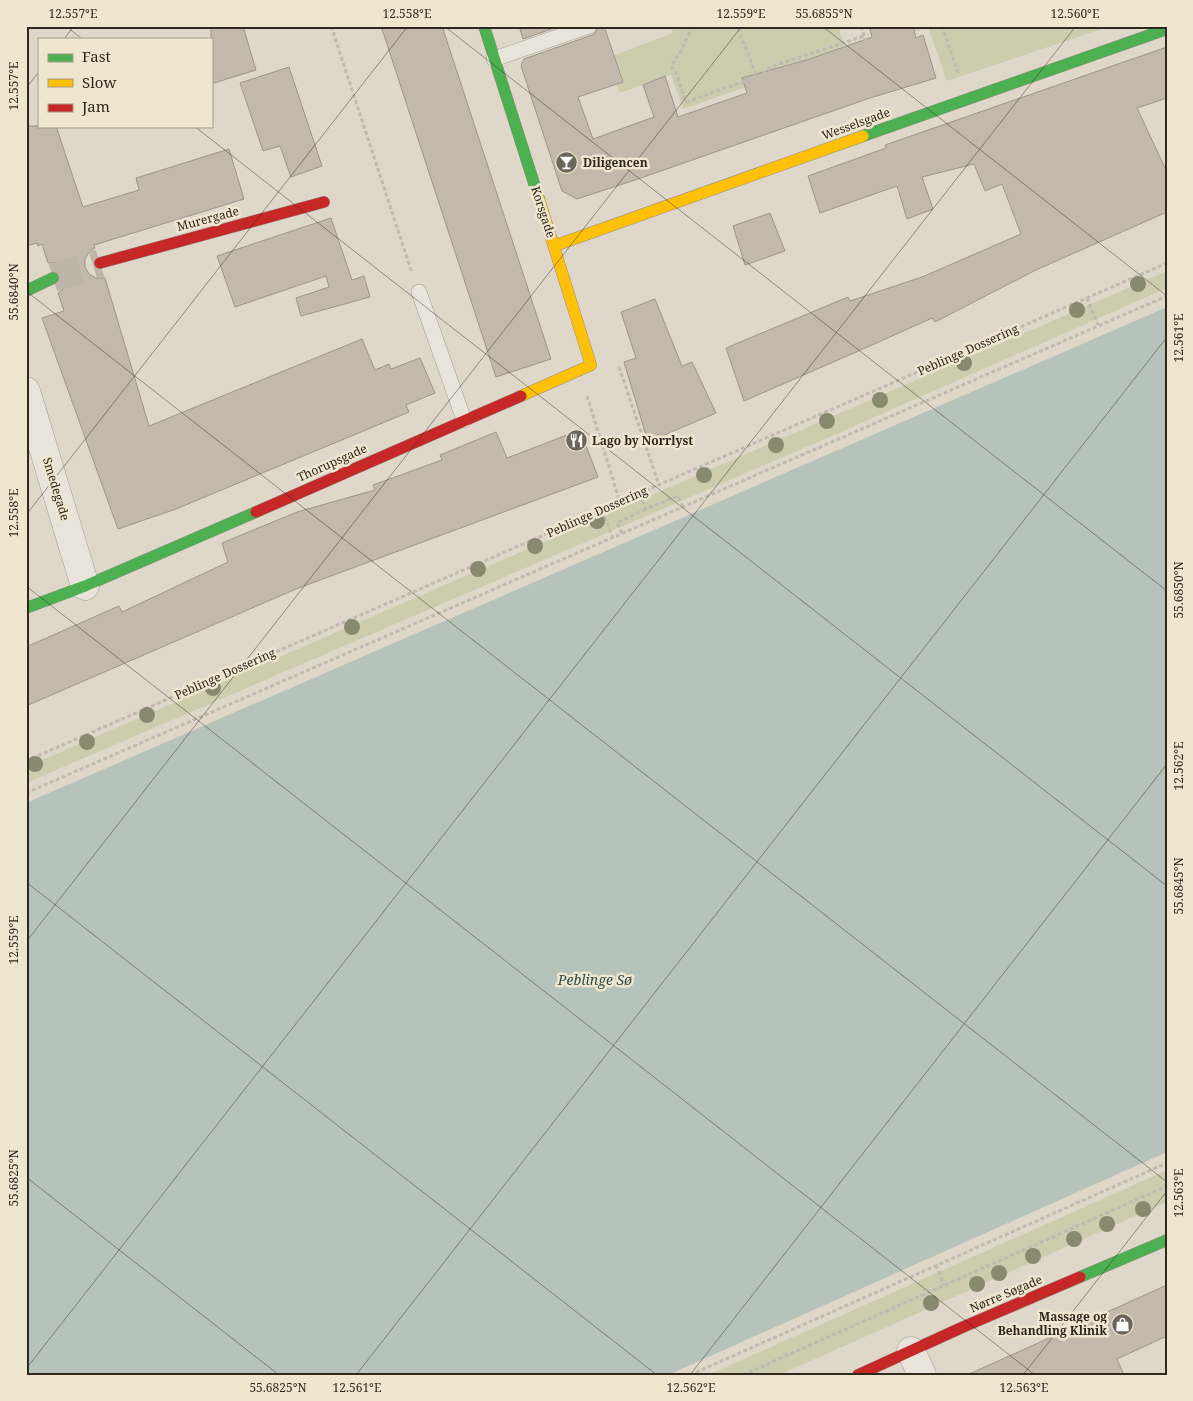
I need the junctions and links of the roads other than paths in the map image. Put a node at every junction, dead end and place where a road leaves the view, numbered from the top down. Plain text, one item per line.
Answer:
1 (484, 26) edge
2 (589, 26) edge
3 (1167, 29) edge
4 (494, 59) junction
5 (324, 202) dead end
6 (554, 246) junction
7 (100, 263) tunnel mouth
8 (53, 278) tunnel mouth
9 (26, 291) edge
10 (419, 292) road end
11 (591, 364) joint
12 (26, 391) edge
13 (464, 420) junction
14 (85, 586) junction
15 (26, 608) edge
16 (1167, 1240) edge
17 (917, 1363) edge
18 (858, 1375) edge

1 - 4 street, Korsgade
2 - 4 lane
3 - 6 street, Wesselsgade
4 - 6 street, Korsgade
5 - 7 street, Murergade
6 - 11 street, Korsgade
8 - 9 street
10 - 13 lane
11 - 13 street, Thorupsgade
12 - 14 street, Smedegade
13 - 14 street, Thorupsgade
14 - 15 street, Thorupsgade
16 - 17 street, Nørre Søgade
17 - 18 street, Nørre Søgade

